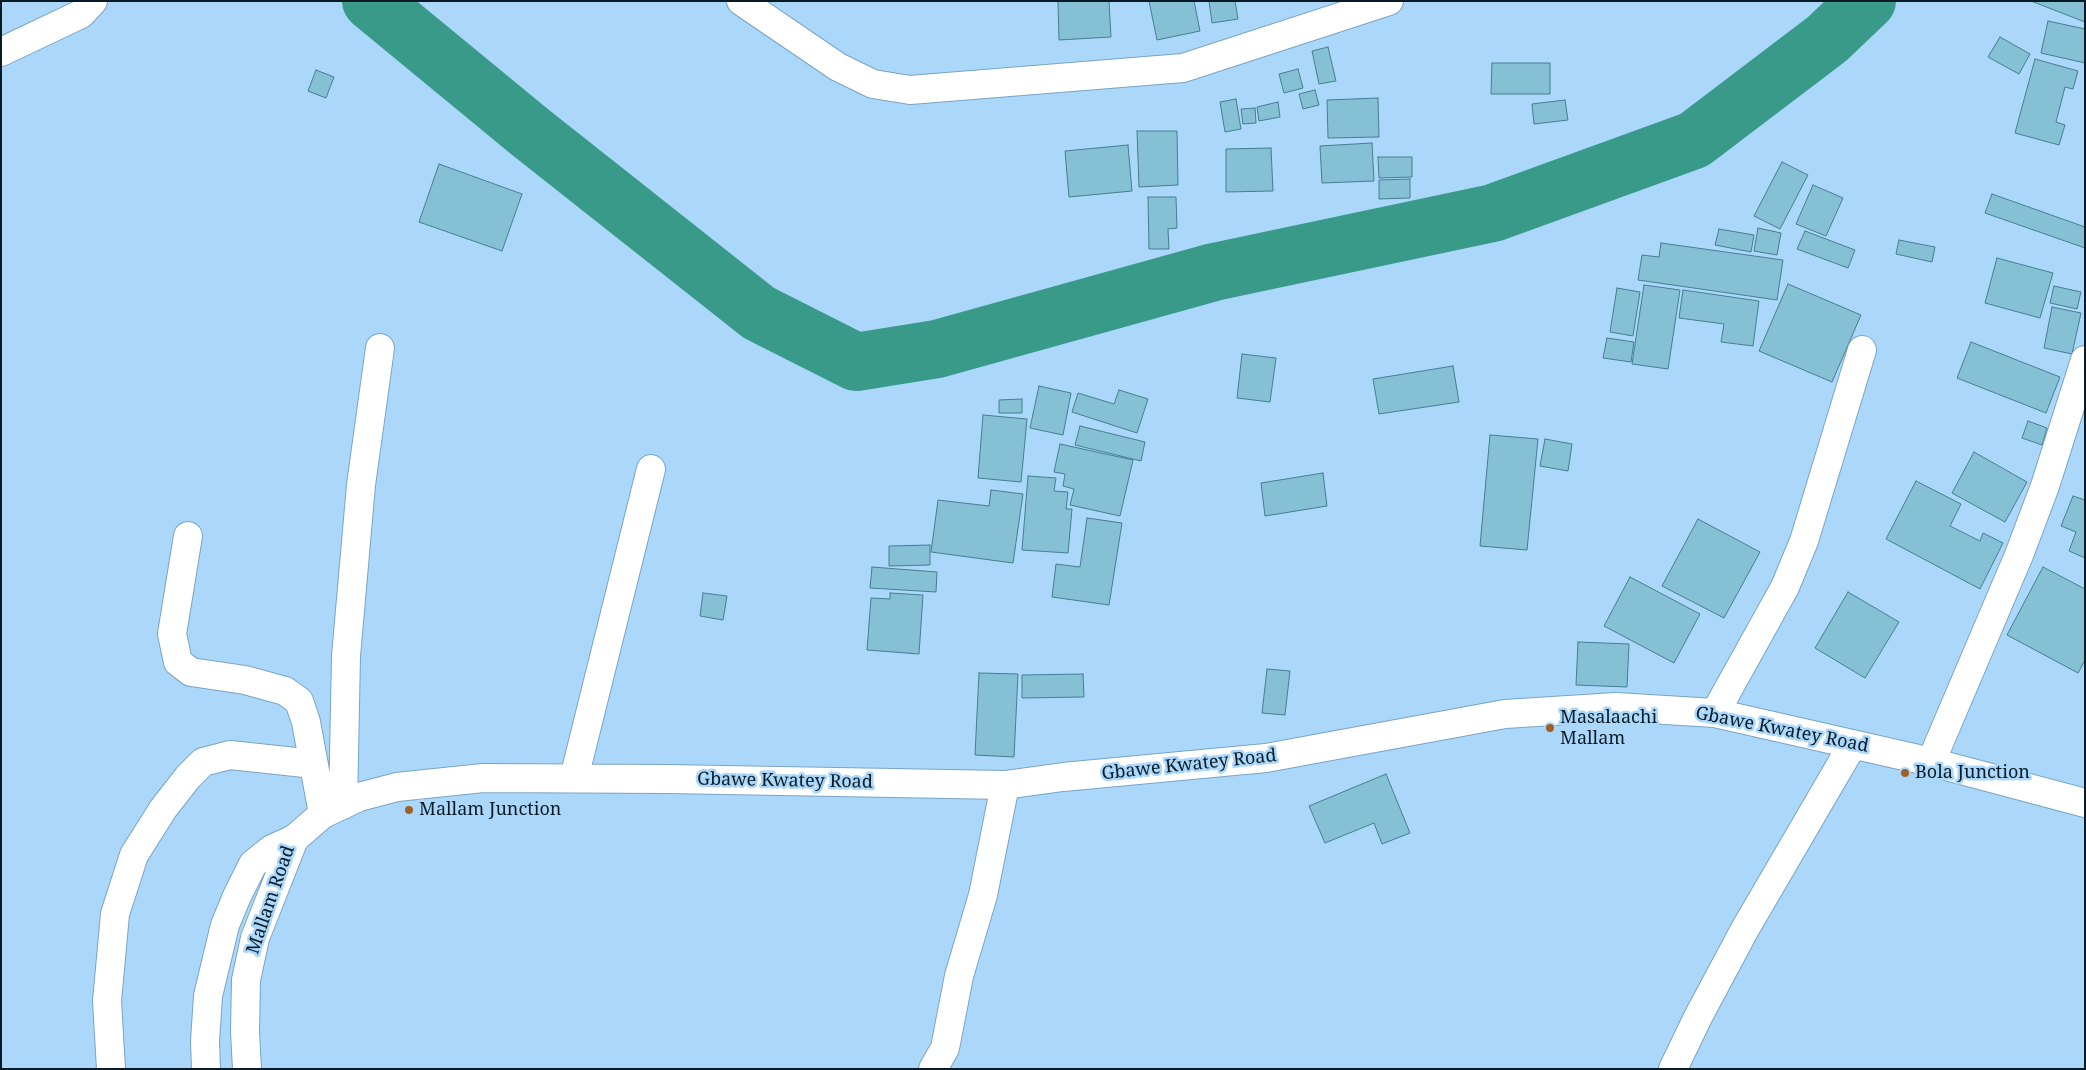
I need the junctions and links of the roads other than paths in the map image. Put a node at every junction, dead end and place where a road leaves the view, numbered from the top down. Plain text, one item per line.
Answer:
1 (93, 1) edge
2 (741, 1) edge
3 (1389, 1) edge
4 (1, 52) edge
5 (380, 348) dead end
6 (1862, 350) dead end
7 (2085, 360) edge
8 (651, 469) dead end
9 (188, 536) dead end
10 (1715, 713) junction
11 (1853, 744) junction
12 (1931, 762) junction
13 (314, 764) junction
14 (574, 778) junction
15 (1005, 785) junction
16 (2085, 803) edge
17 (333, 809) junction
18 (294, 839) junction
19 (111, 1069) edge
20 (206, 1069) edge
21 (247, 1069) edge
22 (933, 1069) edge
23 (1673, 1069) edge

1 - 4 street
2 - 3 street
5 - 17 street
6 - 10 street
7 - 12 street
8 - 14 street
9 - 13 street
10 - 11 street, Gbawe Kwatey Road
10 - 15 street, Gbawe Kwatey Road
11 - 12 street, Gbawe Kwatey Road
11 - 23 street
12 - 16 street, Gbawe Kwatey Road
13 - 17 street
13 - 19 street
14 - 15 street, Gbawe Kwatey Road
14 - 17 street, Gbawe Kwatey Road
15 - 22 street
17 - 18 street, Gbawe Kwatey Road
18 - 20 street, Mallam Road
18 - 21 street, Mallam Road

